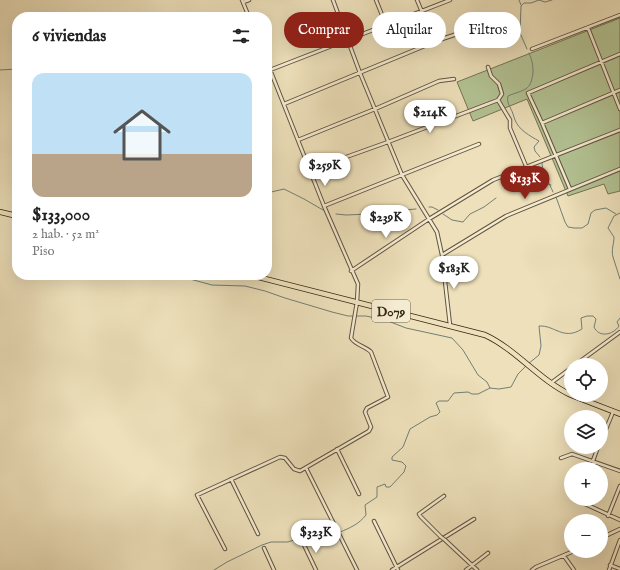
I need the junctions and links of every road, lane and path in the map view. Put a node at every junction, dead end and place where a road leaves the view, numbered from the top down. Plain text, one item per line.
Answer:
1 (249, 0) edge
2 (333, 0) edge
3 (376, 0) edge
4 (417, 0) edge
5 (450, 0) edge
6 (243, 1) edge
7 (247, 12) edge
8 (338, 12) edge
9 (381, 12) edge
10 (422, 12) joint
11 (620, 15) edge
12 (588, 28) junction
13 (454, 35) edge
14 (327, 48) edge
15 (351, 48) edge
16 (532, 49) dead end
17 (620, 54) edge
18 (600, 61) junction
19 (488, 67) dead end
20 (272, 69) edge
21 (360, 73) junction
22 (272, 75) edge
23 (454, 80) dead end
24 (620, 90) edge
25 (614, 93) junction
26 (498, 100) junction
27 (284, 104) junction
28 (375, 109) junction
29 (620, 109) edge
30 (542, 123) junction
31 (620, 130) edge
32 (298, 140) junction
33 (388, 142) junction
34 (479, 144) dead end
35 (555, 156) junction
36 (526, 166) junction
37 (620, 169) edge
38 (310, 170) junction
39 (402, 174) junction
40 (570, 189) junction
41 (324, 206) junction
42 (0, 212) edge
43 (12, 215) edge
44 (429, 219) junction
45 (442, 255) junction
46 (351, 271) junction
47 (270, 280) edge
48 (357, 302) junction
49 (450, 326) junction
50 (620, 332) edge
51 (585, 358) edge
52 (564, 373) edge
53 (551, 383) junction
54 (564, 391) edge
55 (588, 402) edge
56 (613, 412) junction
57 (620, 414) edge
58 (608, 424) edge
59 (337, 449) junction
60 (596, 454) edge
61 (561, 458) dead end
62 (593, 461) junction
63 (306, 468) junction
64 (620, 471) edge
65 (231, 479) junction
66 (620, 486) edge
67 (359, 494) dead end
68 (444, 496) dead end
69 (590, 506) edge
70 (604, 514) edge
71 (608, 516) joint
72 (474, 519) dead end
73 (620, 520) edge
74 (374, 521) dead end
75 (620, 529) edge
76 (258, 534) dead end
77 (608, 535) edge
78 (620, 540) edge
79 (304, 545) dead end
80 (264, 548) dead end
81 (225, 549) dead end
82 (488, 554) dead end
83 (564, 556) edge
84 (565, 558) edge
85 (610, 565) junction
86 (472, 566) junction
87 (397, 569) edge
88 (620, 569) edge
89 (274, 570) edge
90 (316, 570) edge
91 (357, 570) edge
92 (392, 570) edge
93 (466, 570) edge
94 (477, 570) edge
95 (532, 570) edge
96 (574, 570) edge
97 (609, 570) edge

1 - 6 street
2 - 8 street
3 - 9 street
4 - 10 street
5 - 10 street
6 - 7 street
11 - 12 street
12 - 16 street
12 - 18 street
13 - 21 street
14 - 20 street
15 - 21 street
17 - 18 street
18 - 25 street
18 - 30 street
19 - 26 street
21 - 27 street
21 - 28 street
22 - 27 street
23 - 28 street
24 - 25 street
25 - 29 street
25 - 30 street
26 - 33 street
26 - 36 street
27 - 32 street
28 - 32 street
28 - 33 street
30 - 35 street
31 - 35 street
32 - 38 street
33 - 38 street
33 - 39 street
34 - 39 street
35 - 36 street
35 - 40 street
36 - 44 street
37 - 40 street
38 - 41 street
39 - 41 street
39 - 44 street
40 - 45 street
41 - 46 street
42 - 43 main road
44 - 45 street
44 - 46 street
45 - 49 street
46 - 48 street
47 - 48 main road, D079
48 - 49 main road, D079
48 - 59 street
49 - 53 main road, D079
50 - 51 street
52 - 53 street
53 - 54 main road, D079
55 - 56 main road, D079
56 - 57 main road, D079
56 - 58 street
59 - 63 street
59 - 67 street
60 - 62 street
61 - 62 street
62 - 64 street
63 - 65 street
63 - 91 street
65 - 76 street
65 - 81 street
66 - 71 street
68 - 86 street, bridge
69 - 70 street
71 - 73 street
72 - 87 street
74 - 87 street
75 - 77 street
78 - 85 street
79 - 90 street
80 - 89 street
82 - 86 street
83 - 95 street
84 - 96 street
85 - 88 street
85 - 97 street
86 - 93 street
86 - 94 street
87 - 92 street

